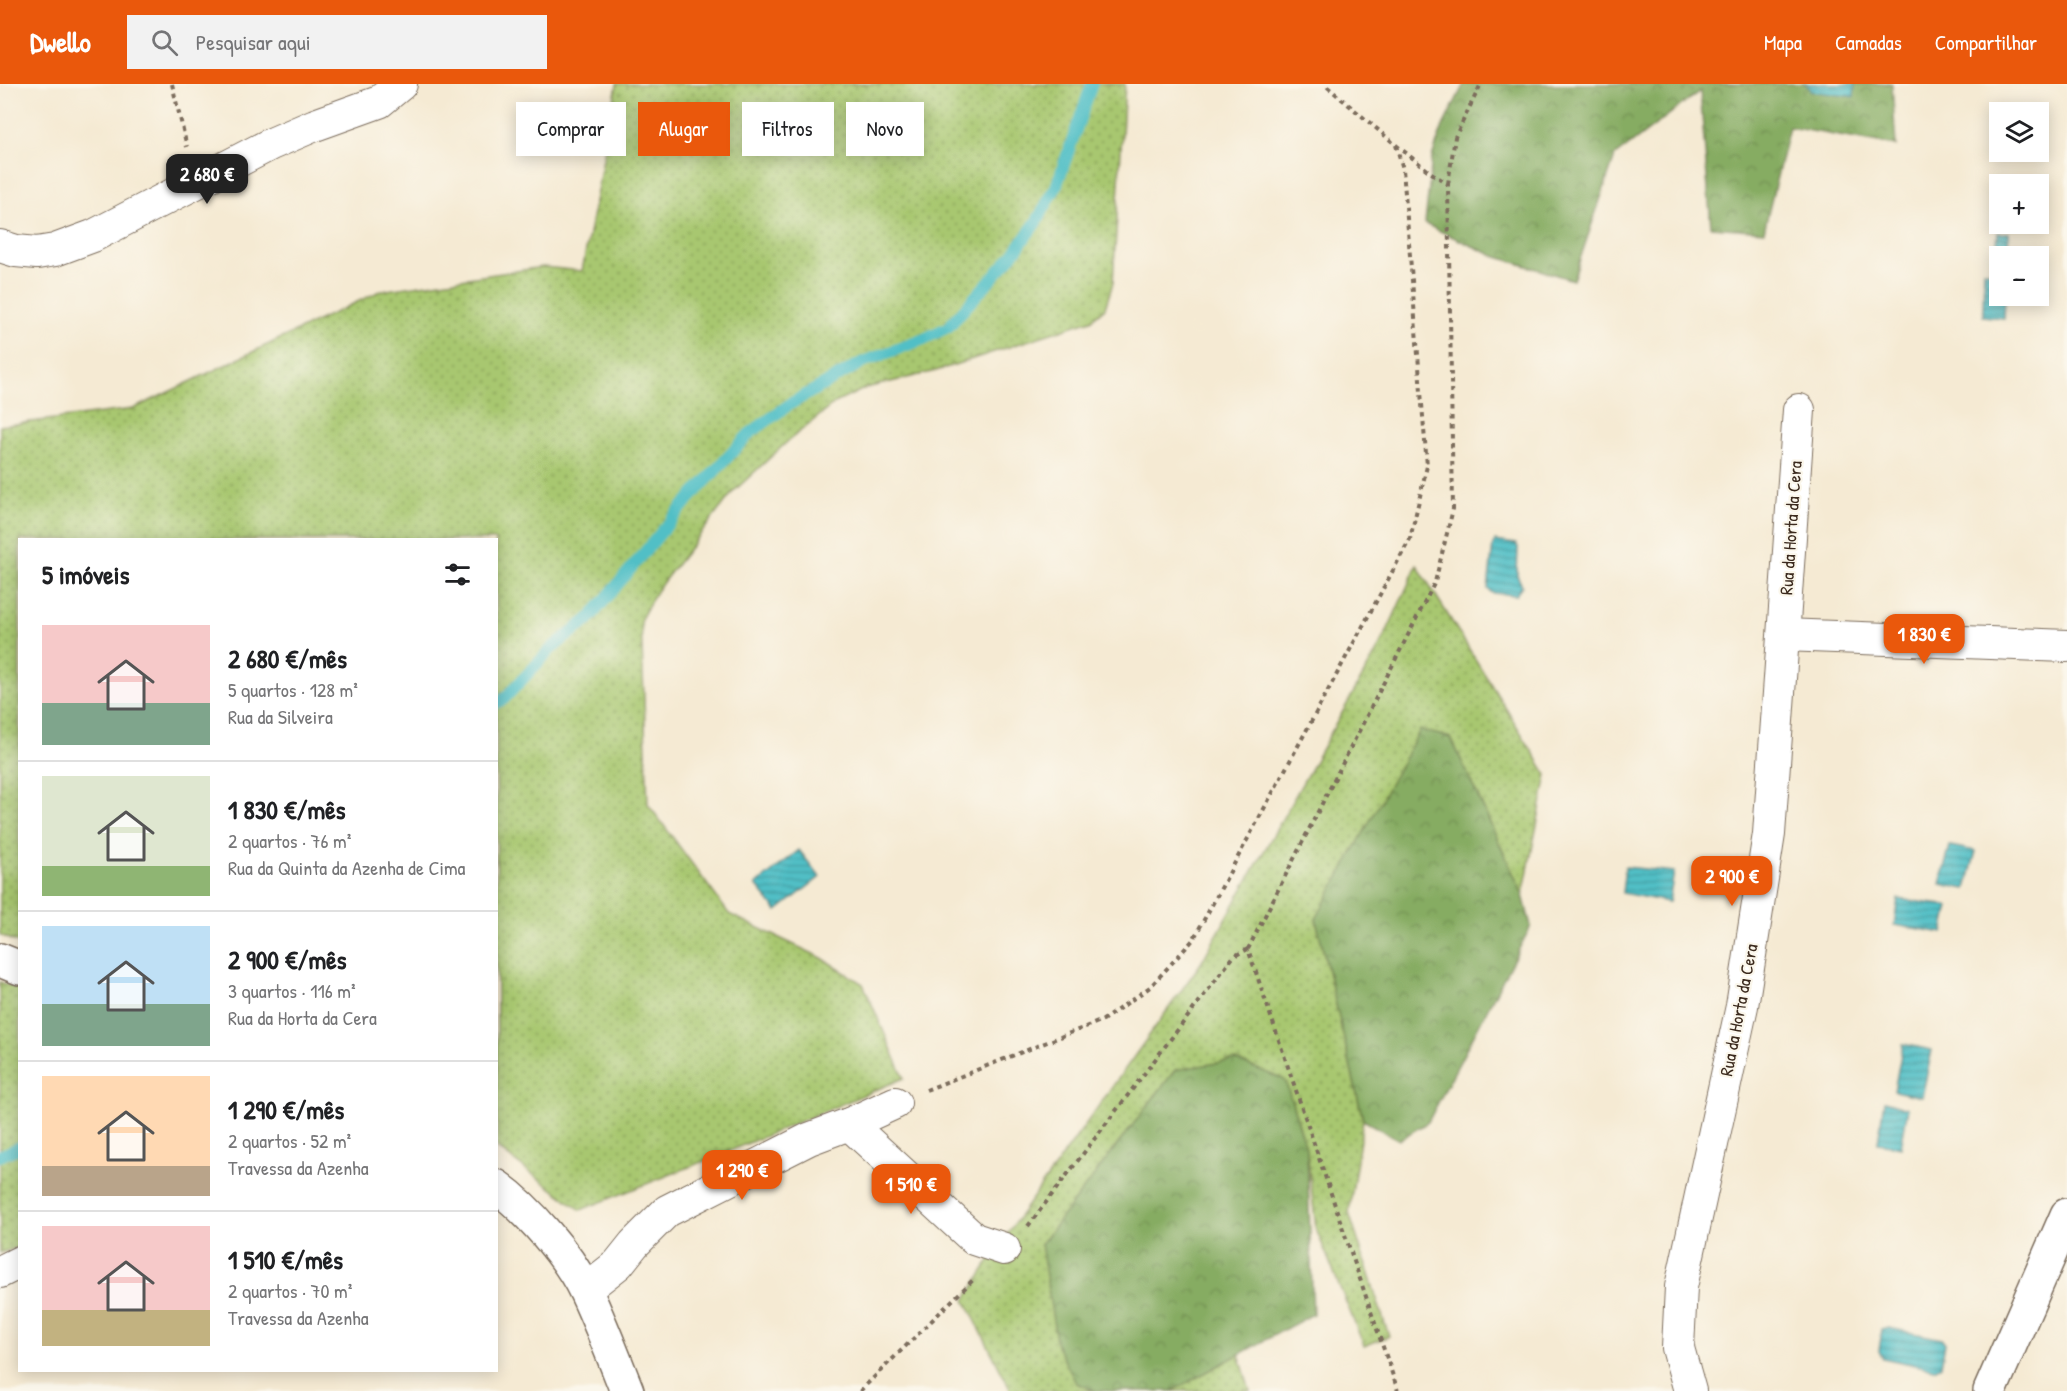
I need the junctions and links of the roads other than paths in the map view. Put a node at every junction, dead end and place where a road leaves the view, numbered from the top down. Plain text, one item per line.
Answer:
1 (401, 84) edge
2 (0, 246) edge
3 (1799, 410) dead end
4 (1784, 635) junction
5 (2067, 646) edge
6 (0, 960) edge
7 (18, 967) edge
8 (895, 1103) road end
9 (849, 1124) junction
10 (501, 1195) edge
11 (2067, 1215) edge
12 (1004, 1249) road end
13 (18, 1263) edge
14 (0, 1272) edge
15 (585, 1290) junction
16 (627, 1391) edge
17 (1690, 1391) edge
18 (1990, 1391) edge

1 - 2 street
3 - 4 street, Rua da Horta da Cera
4 - 5 street
4 - 17 street, Rua da Horta da Cera
6 - 7 main road
8 - 9 street
9 - 12 street
9 - 15 street
10 - 15 main road
11 - 18 main road
13 - 14 street
15 - 16 main road

